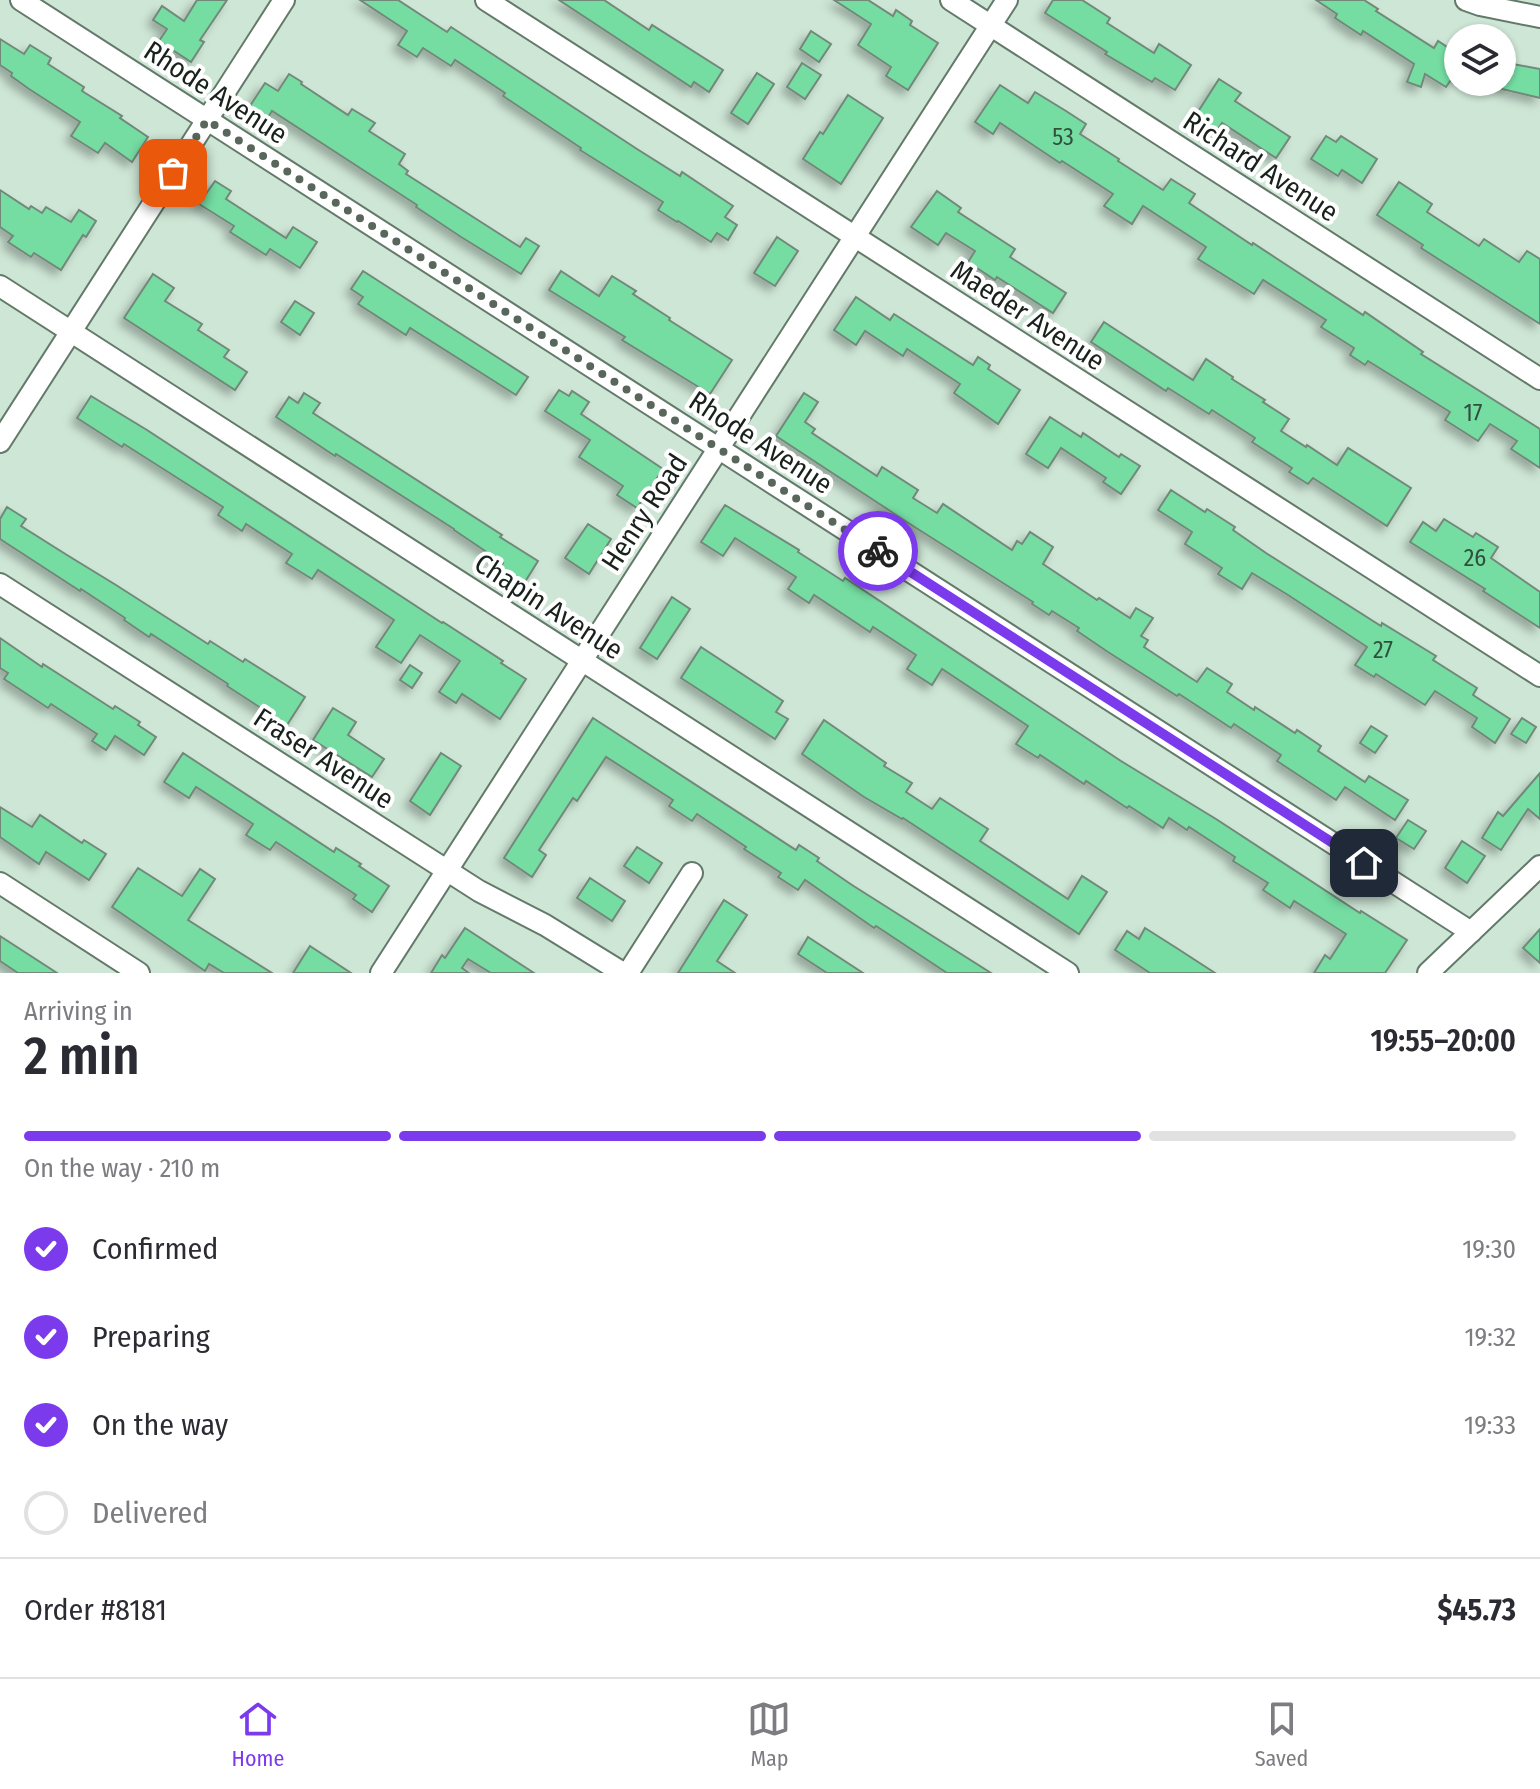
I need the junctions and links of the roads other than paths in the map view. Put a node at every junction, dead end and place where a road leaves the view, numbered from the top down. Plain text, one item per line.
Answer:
1 (21, 0) edge
2 (284, 0) edge
3 (486, 0) edge
4 (951, 0) edge
5 (1007, 0) edge
6 (1466, 0) edge
7 (1540, 17) edge
8 (991, 26) junction
9 (207, 120) junction
10 (855, 237) junction
11 (0, 286) edge
12 (71, 331) junction
13 (1540, 379) edge
14 (0, 442) edge
15 (718, 448) junction
16 (0, 584) edge
17 (583, 660) junction
18 (1540, 676) edge
19 (1540, 866) edge
20 (447, 870) junction
21 (692, 873) dead end
22 (0, 883) edge
23 (1471, 932) junction
24 (139, 973) edge
25 (381, 973) edge
26 (625, 973) edge
27 (1068, 973) edge
28 (1428, 973) edge

1 - 9 street, Rhode Avenue
2 - 9 street
3 - 10 street, Maeder Avenue
4 - 8 street, Richard Avenue
5 - 8 street, Henry Road
6 - 7 street
8 - 10 street, Henry Road
8 - 13 street, Richard Avenue
9 - 12 street
9 - 15 street, Rhode Avenue
10 - 15 street, Henry Road
10 - 18 street, Maeder Avenue
11 - 12 street, Chapin Avenue
12 - 14 street
12 - 17 street, Chapin Avenue
15 - 17 street, Henry Road
15 - 23 street, Rhode Avenue
16 - 20 street, Fraser Avenue
17 - 20 street, Henry Road
17 - 27 street, Chapin Avenue
19 - 23 street
20 - 25 street, Henry Road
20 - 26 street, Fraser Avenue
21 - 26 street
22 - 24 street
23 - 28 street

